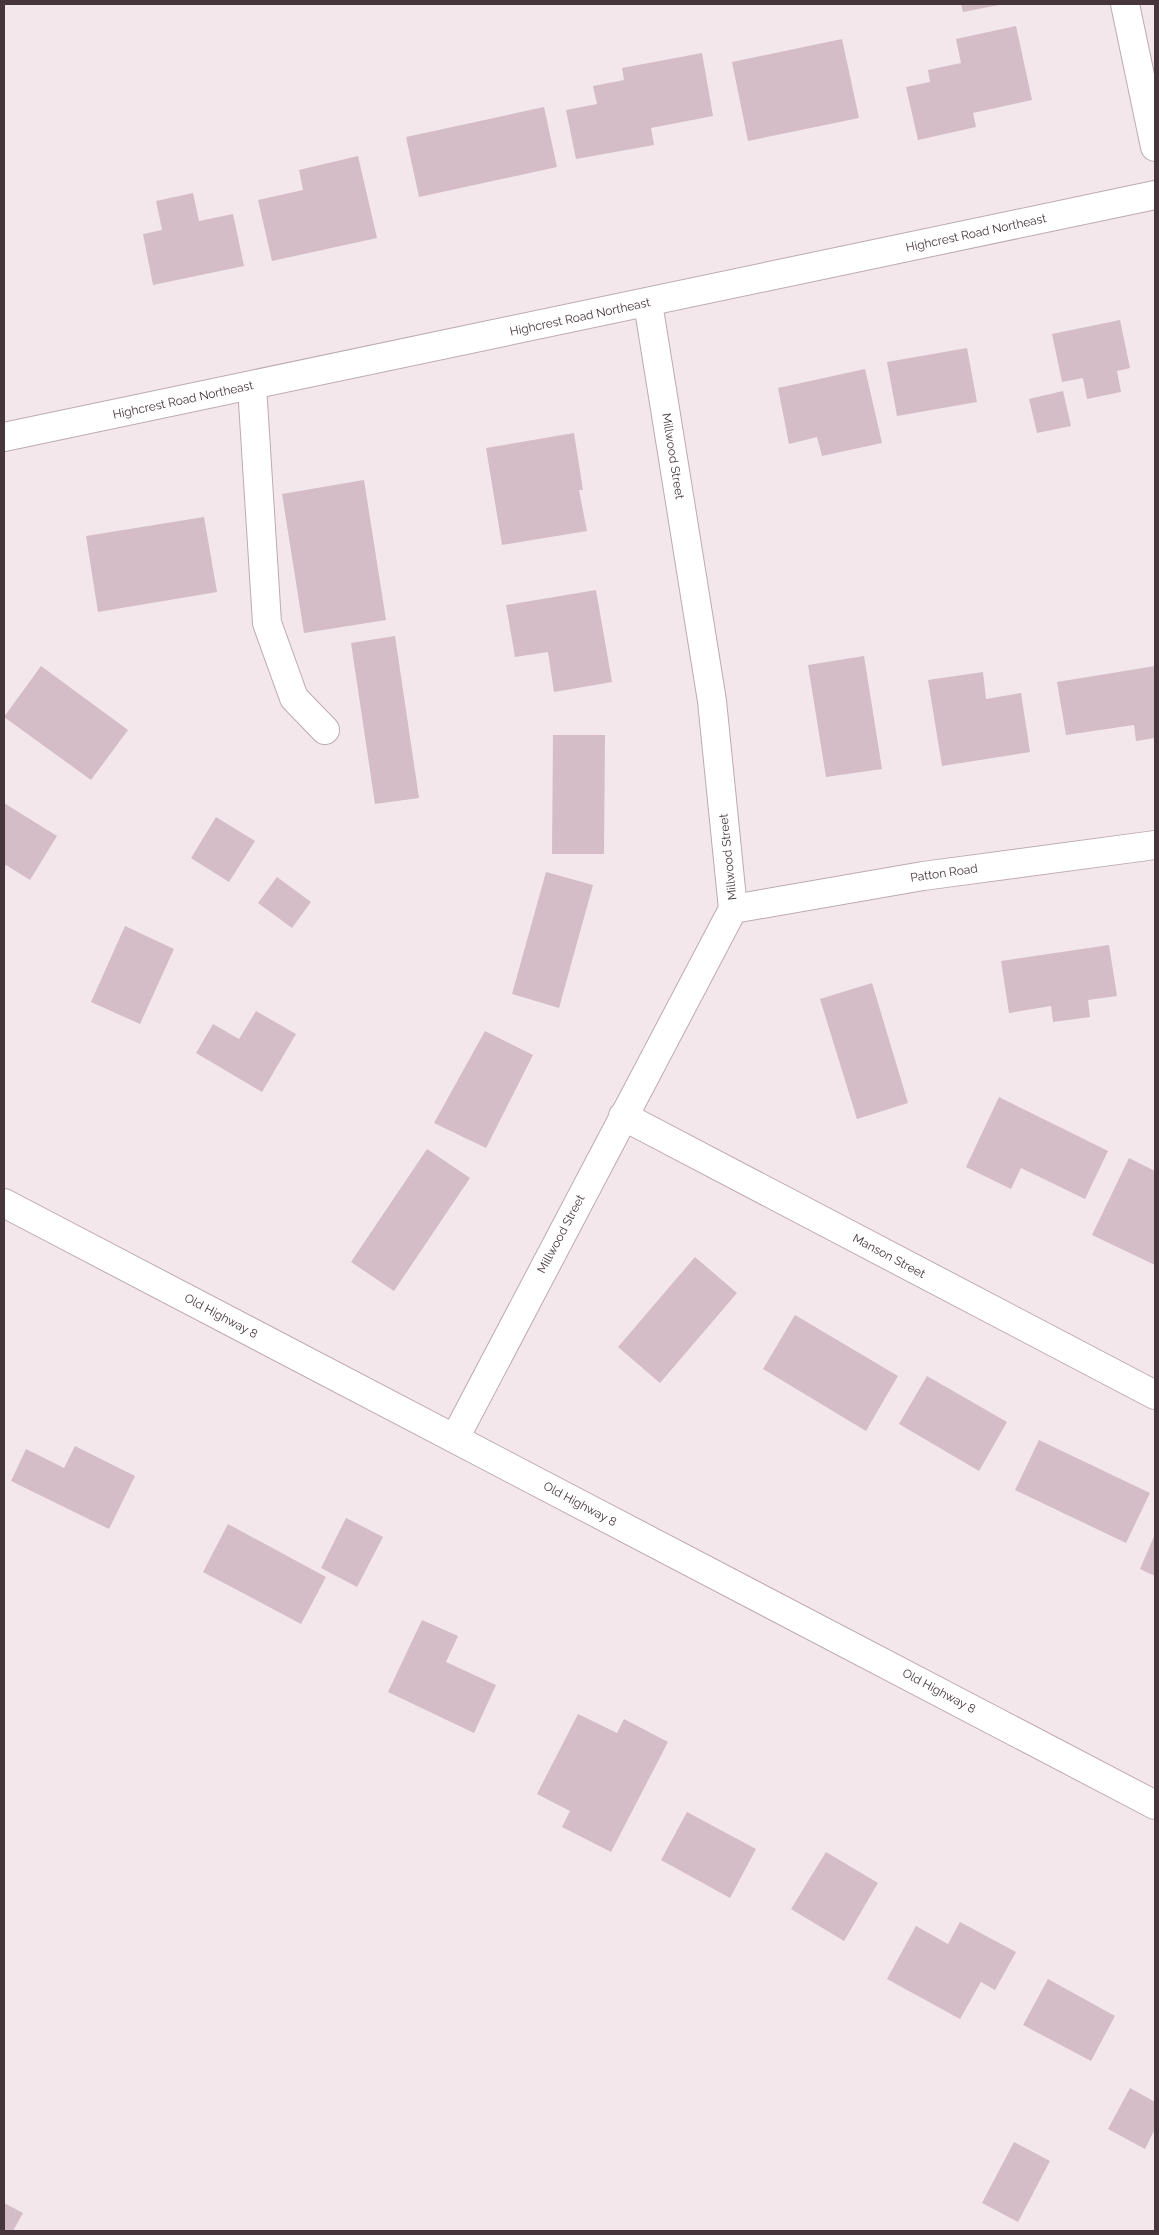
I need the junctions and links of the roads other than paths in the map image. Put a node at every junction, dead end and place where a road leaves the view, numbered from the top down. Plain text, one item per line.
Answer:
1 (1125, 4) edge
2 (1155, 147) edge
3 (1155, 195) edge
4 (648, 303) junction
5 (252, 386) junction
6 (4, 437) edge
7 (325, 730) dead end
8 (1155, 845) edge
9 (733, 909) junction
10 (623, 1116) junction
11 (4, 1203) edge
12 (1155, 1395) edge
13 (455, 1438) junction
14 (1155, 1805) edge

1 - 2 street
3 - 4 street, Highcrest Road Northeast
4 - 5 street, Highcrest Road Northeast
4 - 9 street, Millwood Street
5 - 6 street, Highcrest Road Northeast
5 - 7 street
8 - 9 street, Patton Road
9 - 10 street, Millwood Street
10 - 12 street, Manson Street
10 - 13 street, Millwood Street
11 - 13 street, Old Highway 8
13 - 14 street, Old Highway 8

